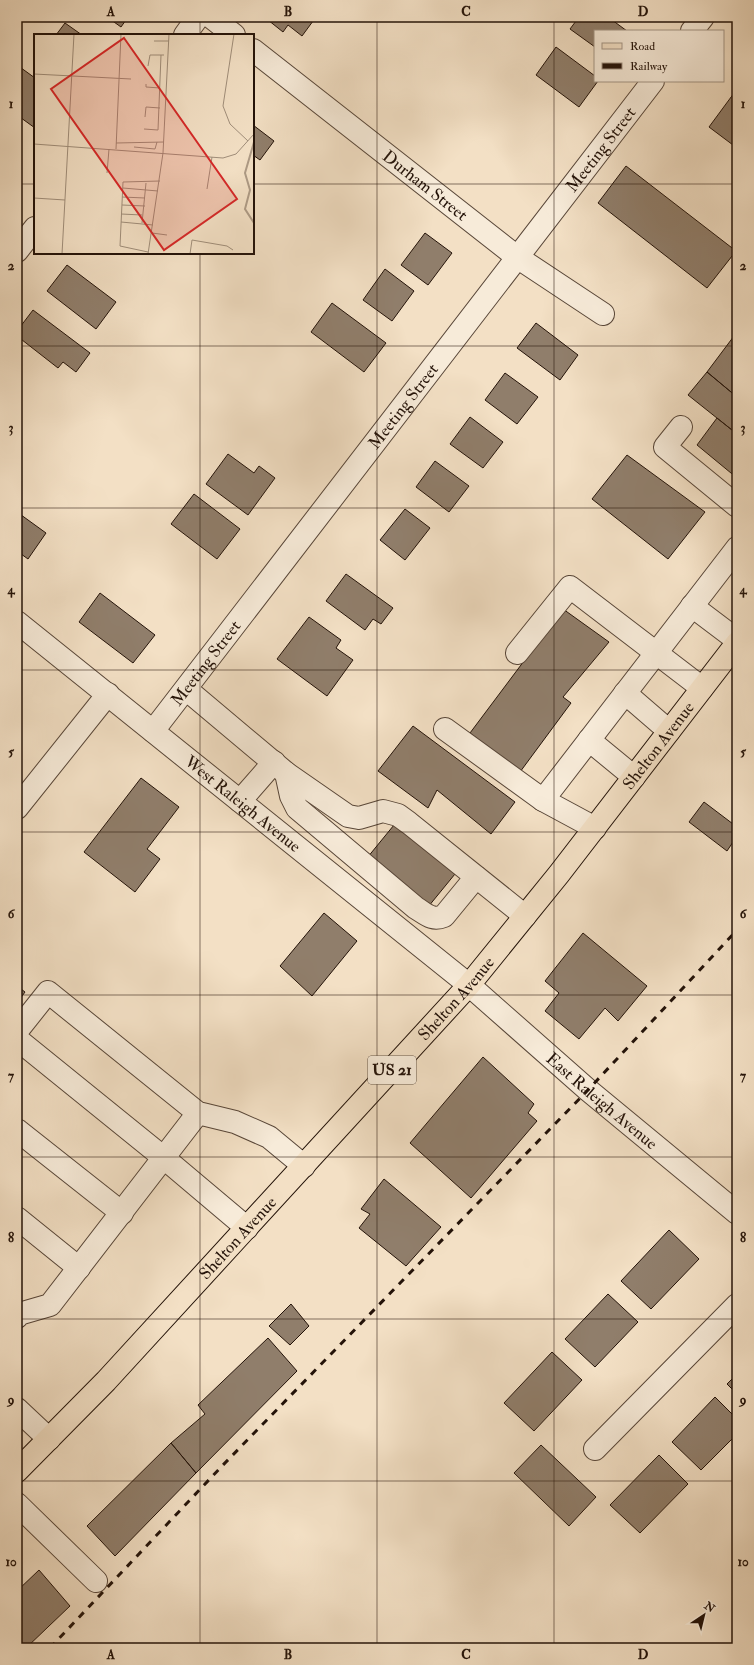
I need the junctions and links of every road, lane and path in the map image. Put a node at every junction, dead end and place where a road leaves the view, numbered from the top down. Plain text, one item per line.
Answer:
1 (198, 17) edge
2 (211, 17) edge
3 (703, 17) edge
4 (693, 30) edge
5 (185, 34) edge
6 (233, 34) edge
7 (254, 51) edge
8 (653, 82) edge
9 (34, 229) edge
10 (17, 252) edge
11 (517, 257) junction
12 (603, 314) dead end
13 (681, 427) dead end
14 (737, 506) edge
15 (737, 548) edge
16 (692, 606) junction
17 (17, 622) edge
18 (737, 640) edge
19 (737, 643) edge
20 (517, 653) dead end
21 (656, 653) junction
22 (702, 688) junction
23 (186, 689) junction
24 (625, 693) junction
25 (108, 694) junction
26 (445, 729) dead end
27 (153, 731) junction
28 (669, 731) junction
29 (589, 740) junction
30 (280, 767) junction
31 (634, 777) junction
32 (543, 800) junction
33 (240, 801) junction
34 (17, 808) edge
35 (595, 828) junction
36 (335, 840) junction
37 (316, 862) junction
38 (476, 877) junction
39 (416, 908) junction
40 (525, 916) junction
41 (398, 928) junction
42 (469, 985) junction
43 (17, 1031) edge
44 (17, 1039) edge
45 (198, 1113) junction
46 (17, 1130) edge
47 (164, 1158) junction
48 (304, 1166) junction
49 (122, 1213) junction
50 (737, 1213) edge
51 (17, 1218) edge
52 (247, 1228) junction
53 (79, 1268) junction
54 (737, 1305) edge
55 (18, 1314) edge
56 (17, 1409) edge
57 (49, 1439) junction
58 (595, 1449) dead end
59 (17, 1471) edge
60 (17, 1504) edge
61 (96, 1581) dead end

1 - 5 street
2 - 6 street
3 - 4 street
7 - 11 street, Durham Street
8 - 11 street, Meeting Street
9 - 10 street
11 - 12 street, Durham Street
11 - 23 street, Meeting Street
13 - 14 street
15 - 16 street
16 - 18 street
16 - 21 street
17 - 25 street, West Raleigh Avenue
19 - 22 main road, Shelton Avenue / US 21
20 - 21 street
21 - 22 street
21 - 24 street
22 - 28 main road, Shelton Avenue / US 21
23 - 27 street, Meeting Street
23 - 30 street
24 - 28 street
24 - 29 street
25 - 27 street, West Raleigh Avenue
25 - 34 street
26 - 32 street
27 - 33 street, West Raleigh Avenue
28 - 31 main road, Shelton Avenue / US 21
29 - 31 street
29 - 32 street
30 - 33 street
30 - 36 street
30 - 38 street
31 - 35 main road, Shelton Avenue / US 21
32 - 35 street
33 - 37 street, West Raleigh Avenue
35 - 40 main road, Shelton Avenue / US 21
36 - 37 street
36 - 39 street
37 - 41 street, West Raleigh Avenue
38 - 39 street
38 - 40 street
39 - 41 street
40 - 42 main road, Shelton Avenue / US 21
41 - 42 street, West Raleigh Avenue
42 - 48 main road, Shelton Avenue / US 21
42 - 50 street, East Raleigh Avenue
43 - 45 street
44 - 47 street
45 - 47 street
45 - 48 street
46 - 49 street
47 - 49 street
47 - 52 street
48 - 52 main road, Shelton Avenue / US 21
49 - 53 street
51 - 53 street
52 - 57 main road, Shelton Avenue / US 21
53 - 55 street
54 - 58 street
56 - 57 street
57 - 59 main road, Shelton Avenue / US 21
60 - 61 street

